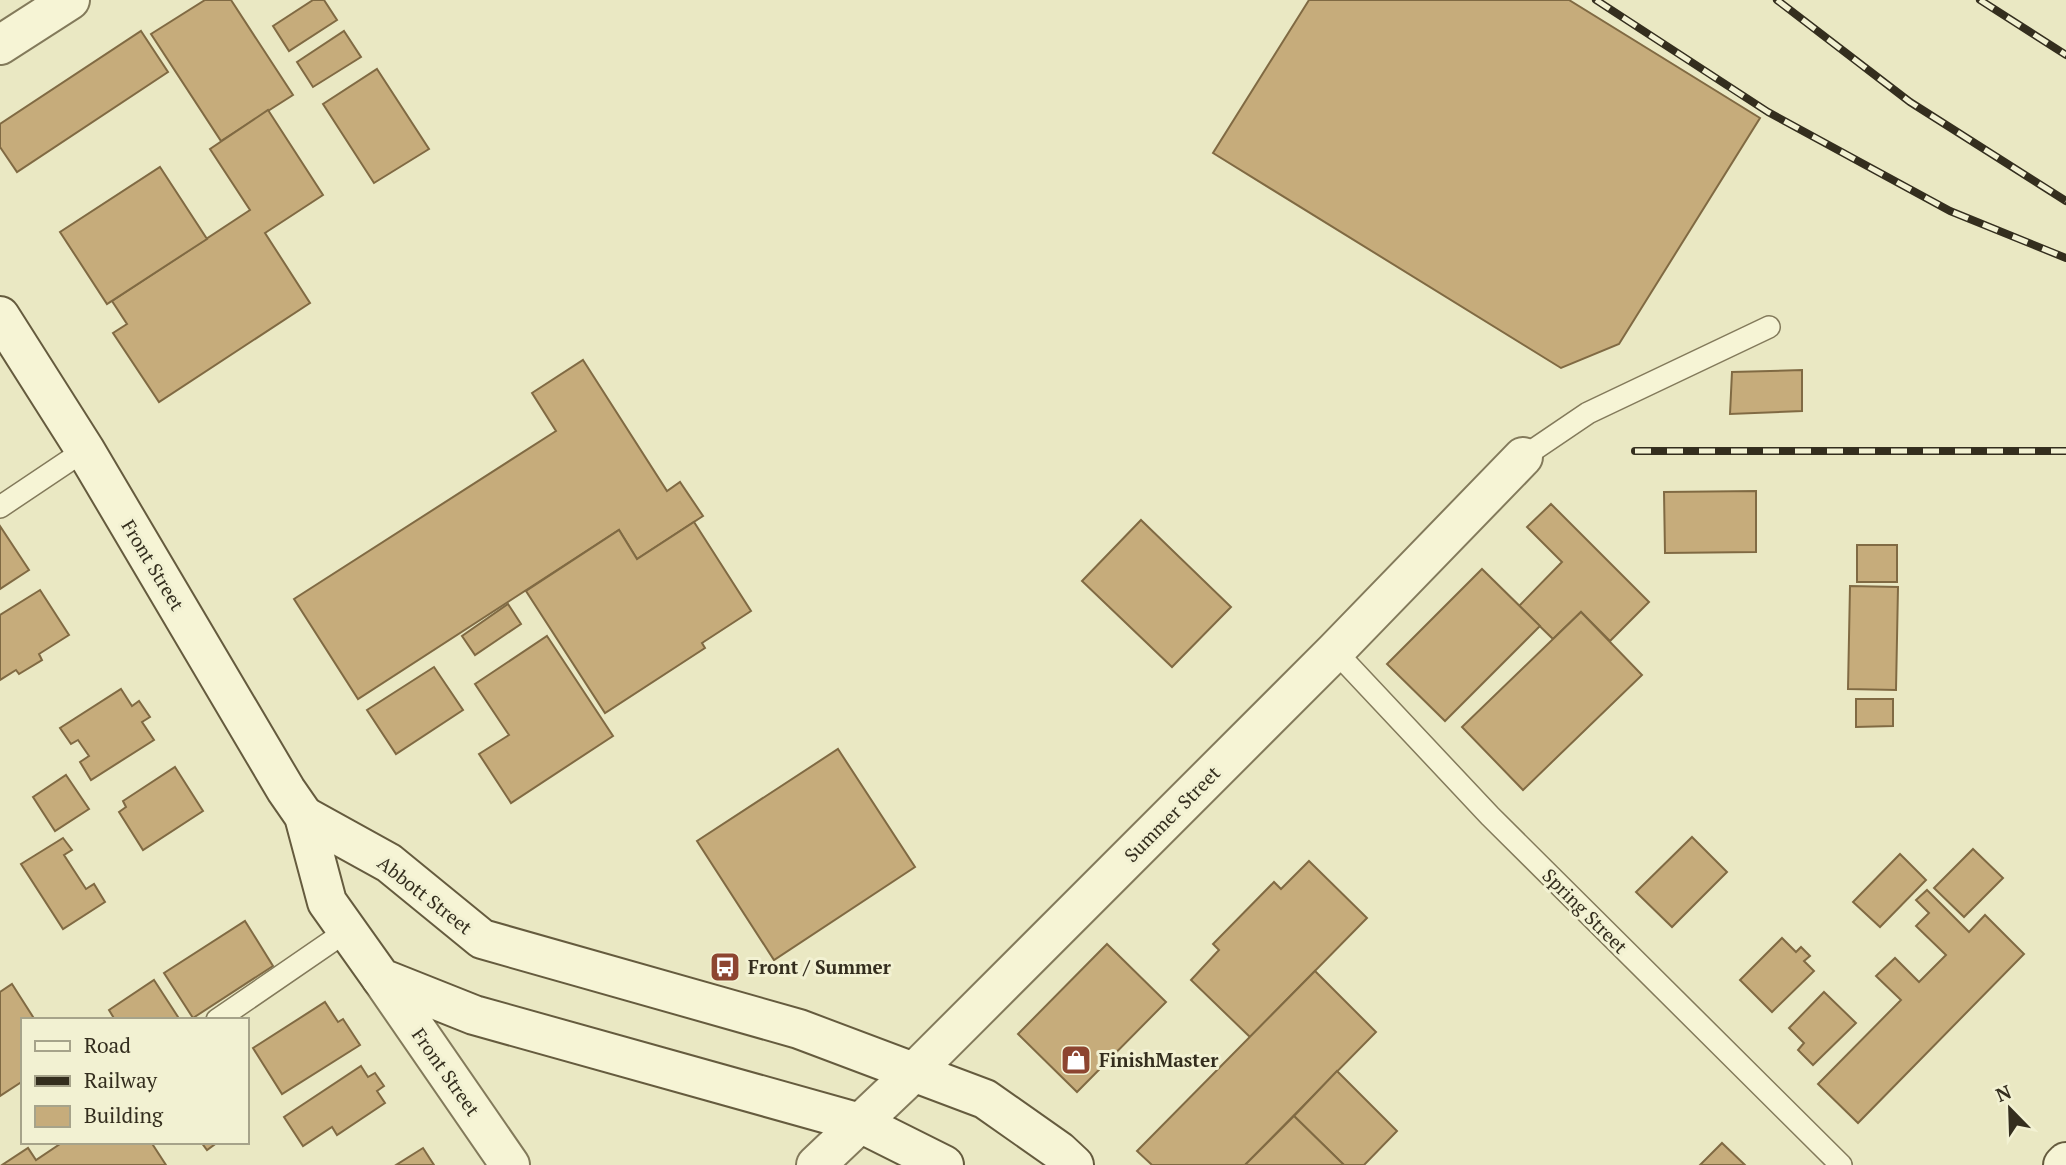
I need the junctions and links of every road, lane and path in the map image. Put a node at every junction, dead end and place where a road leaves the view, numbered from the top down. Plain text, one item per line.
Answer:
1 (70, 0) edge
2 (0, 45) edge
3 (0, 316) edge
4 (1769, 327) dead end
5 (85, 450) junction
6 (1523, 457) joint
7 (0, 507) edge
8 (1335, 651) junction
9 (304, 816) junction
10 (348, 930) junction
11 (381, 978) junction
12 (220, 1018) edge
13 (914, 1072) junction
14 (860, 1123) junction
15 (510, 1165) edge
16 (816, 1165) edge
17 (944, 1165) edge
18 (1074, 1165) edge
19 (1841, 1165) edge

1 - 2 main road
3 - 5 main road, Front Street
4 - 6 lane
5 - 7 lane
5 - 9 main road, Front Street
6 - 8 main road, Summer Street
8 - 13 main road, Summer Street
8 - 19 lane, Spring Street
9 - 10 main road
9 - 13 main road, Abbott Street
10 - 11 main road
10 - 12 lane
11 - 14 main road
11 - 15 main road, Front Street
13 - 14 main road, Summer Street
13 - 18 main road, Abbott Street
14 - 16 main road, Summer Street
14 - 17 main road

